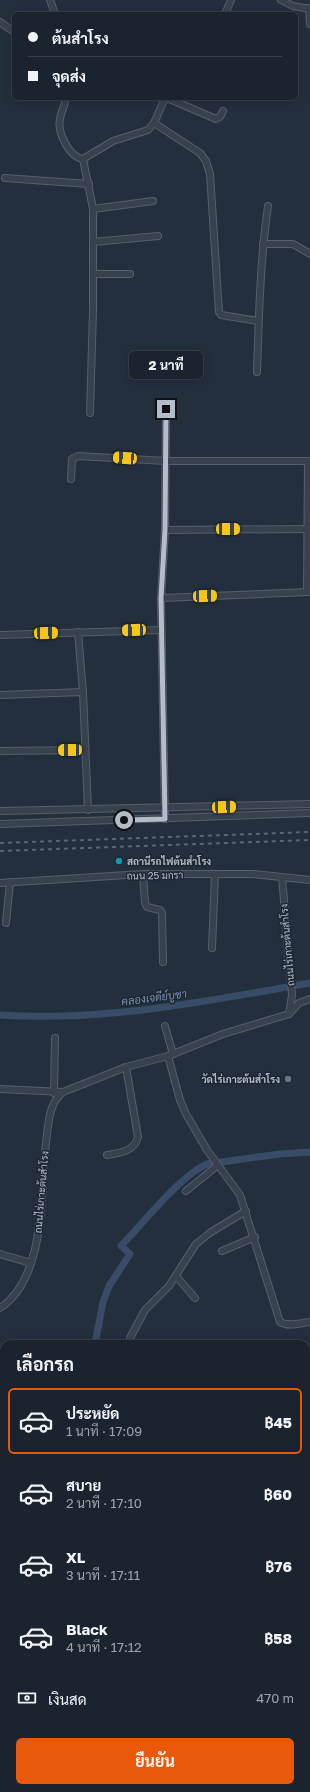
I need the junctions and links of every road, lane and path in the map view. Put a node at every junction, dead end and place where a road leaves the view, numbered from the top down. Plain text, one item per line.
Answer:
1 (50, 0) edge
2 (231, 0) edge
3 (281, 0) edge
4 (309, 9) edge
5 (54, 12) edge
6 (226, 12) edge
7 (0, 22) edge
8 (310, 24) edge
9 (12, 31) edge
10 (65, 100) edge
11 (165, 100) edge
12 (171, 100) edge
13 (222, 111) dead end
14 (154, 122) junction
15 (83, 159) junction
16 (5, 178) dead end
17 (89, 184) junction
18 (153, 201) dead end
19 (268, 206) dead end
20 (93, 209) junction
21 (158, 236) dead end
22 (93, 242) junction
23 (263, 244) junction
24 (310, 254) edge
25 (93, 274) junction
26 (130, 274) dead end
27 (258, 321) junction
28 (258, 372) dead end
29 (166, 409) dead end
30 (90, 413) dead end
31 (166, 461) junction
32 (309, 461) edge
33 (71, 479) dead end
34 (308, 529) junction
35 (165, 530) junction
36 (309, 592) edge
37 (161, 598) junction
38 (161, 630) junction
39 (78, 632) junction
40 (0, 635) edge
41 (83, 692) junction
42 (0, 695) edge
43 (85, 750) junction
44 (0, 751) edge
45 (310, 804) edge
46 (166, 808) junction
47 (88, 810) junction
48 (0, 811) edge
49 (310, 813) edge
50 (165, 819) junction
51 (0, 824) edge
52 (143, 874) junction
53 (215, 874) junction
54 (282, 877) junction
55 (310, 880) edge
56 (10, 882) junction
57 (0, 883) edge
58 (6, 923) dead end
59 (212, 948) dead end
60 (163, 962) dead end
61 (310, 999) edge
62 (289, 1014) junction
63 (165, 1026) dead end
64 (55, 1038) dead end
65 (170, 1055) junction
66 (126, 1067) junction
67 (0, 1089) edge
68 (63, 1092) junction
69 (54, 1093) junction
70 (107, 1155) dead end
71 (218, 1164) junction
72 (186, 1192) dead end
73 (246, 1211) junction
74 (254, 1237) junction
75 (222, 1251) dead end
76 (0, 1254) edge
77 (31, 1263) junction
78 (176, 1276) junction
79 (195, 1298) dead end
80 (1, 1306) edge
81 (310, 1322) edge
82 (130, 1340) edge

1 - 5 street
2 - 6 street
3 - 4 street
4 - 8 street
7 - 9 street
10 - 15 street
11 - 14 street
12 - 13 street
14 - 15 street
14 - 27 street
15 - 17 street
16 - 17 street
17 - 20 street
18 - 20 street
19 - 23 street
20 - 22 street
21 - 22 street
22 - 25 street
23 - 24 street
23 - 27 street
25 - 26 street
25 - 30 street
27 - 28 street
29 - 31 street
31 - 32 street
31 - 33 street
31 - 35 street
32 - 34 street
34 - 35 street
34 - 36 street
35 - 37 street
36 - 37 street
37 - 38 street
38 - 39 street
38 - 46 street
39 - 40 street
39 - 41 street
41 - 42 street
41 - 43 street
43 - 44 street
43 - 47 street
45 - 46 street
46 - 47 street
46 - 50 street
47 - 48 street
49 - 50 street
50 - 51 street
52 - 53 street, ถนน 25 มกรา
52 - 56 street, ถนน 25 มกรา
52 - 60 street
53 - 54 street, ถนน 25 มกรา
53 - 59 street
54 - 55 street, ถนน 25 มกรา
54 - 62 street, ถนนไร่เกาะต้นสำโรง
56 - 57 street, ถนน 25 มกรา
56 - 58 street
61 - 62 street
62 - 65 street
63 - 65 street
64 - 69 street
65 - 66 street
65 - 71 street
66 - 68 street
66 - 70 street
67 - 69 street
68 - 69 street
68 - 77 street, ถนนไร่เกาะต้นสำโรง
71 - 72 street
71 - 73 street
73 - 74 street
73 - 78 street
74 - 75 street
74 - 81 street
76 - 77 street
77 - 80 street, ถนนไร่เกาะต้นสำโรง
78 - 79 street
78 - 82 street

